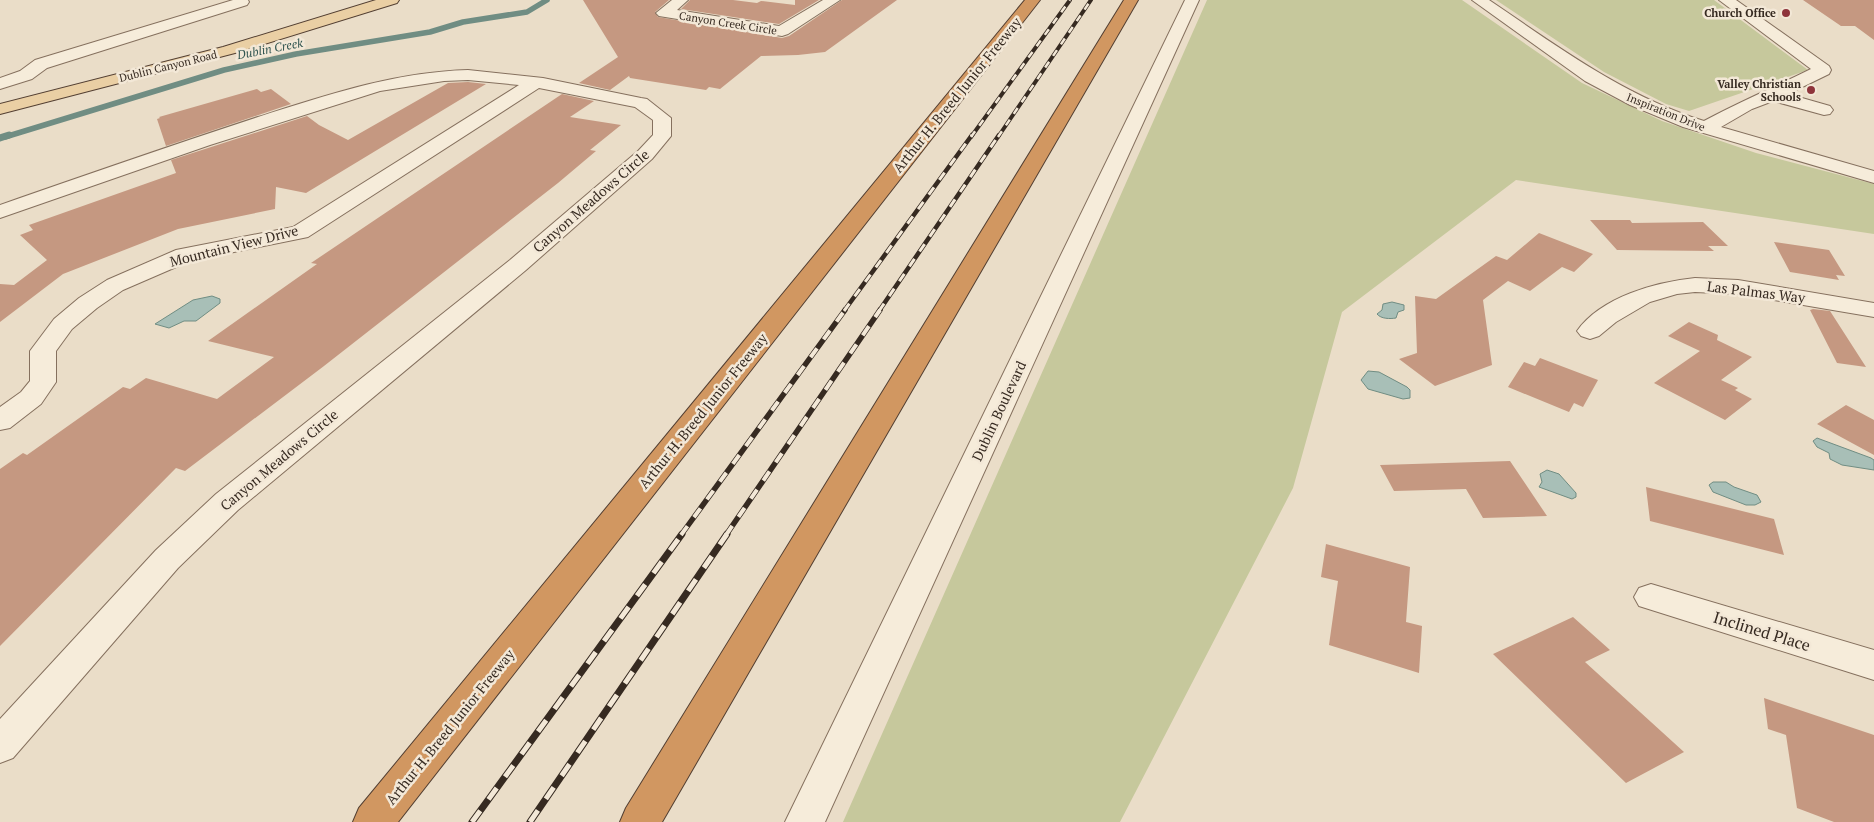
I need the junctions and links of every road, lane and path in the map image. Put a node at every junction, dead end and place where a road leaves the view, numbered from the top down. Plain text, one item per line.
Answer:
1 (392, 0) edge
2 (681, 0) edge
3 (834, 0) edge
4 (1033, 0) edge
5 (1131, 0) edge
6 (1192, 0) edge
7 (1479, 0) edge
8 (1726, 0) edge
9 (242, 2) dead end
10 (8, 64) dead end
11 (41, 64) junction
12 (534, 83) junction
13 (0, 84) edge
14 (1772, 95) junction
15 (0, 109) edge
16 (1824, 110) dead end
17 (1706, 128) junction
18 (1874, 177) edge
19 (0, 212) edge
20 (1874, 310) edge
21 (1590, 331) dead end
22 (0, 421) edge
23 (1651, 597) dead end
24 (1874, 665) edge
25 (0, 746) edge
26 (373, 822) edge
27 (640, 822) edge
28 (805, 822) edge

1 - 15 main road, Dublin Canyon Road
2 - 3 street, Canyon Creek Circle
4 - 26 highway, Arthur H. Breed Junior Freeway
5 - 27 highway
6 - 28 street, Dublin Boulevard
7 - 17 street, Inspiration Drive
8 - 14 street
9 - 11 street
10 - 11 street
11 - 13 street
12 - 19 street, Canyon Meadows Circle
12 - 22 street, Mountain View Drive
12 - 25 street, Canyon Meadows Circle
14 - 16 street
14 - 17 street
17 - 18 street, Inspiration Drive
20 - 21 street, Las Palmas Way
23 - 24 street, Inclined Place

